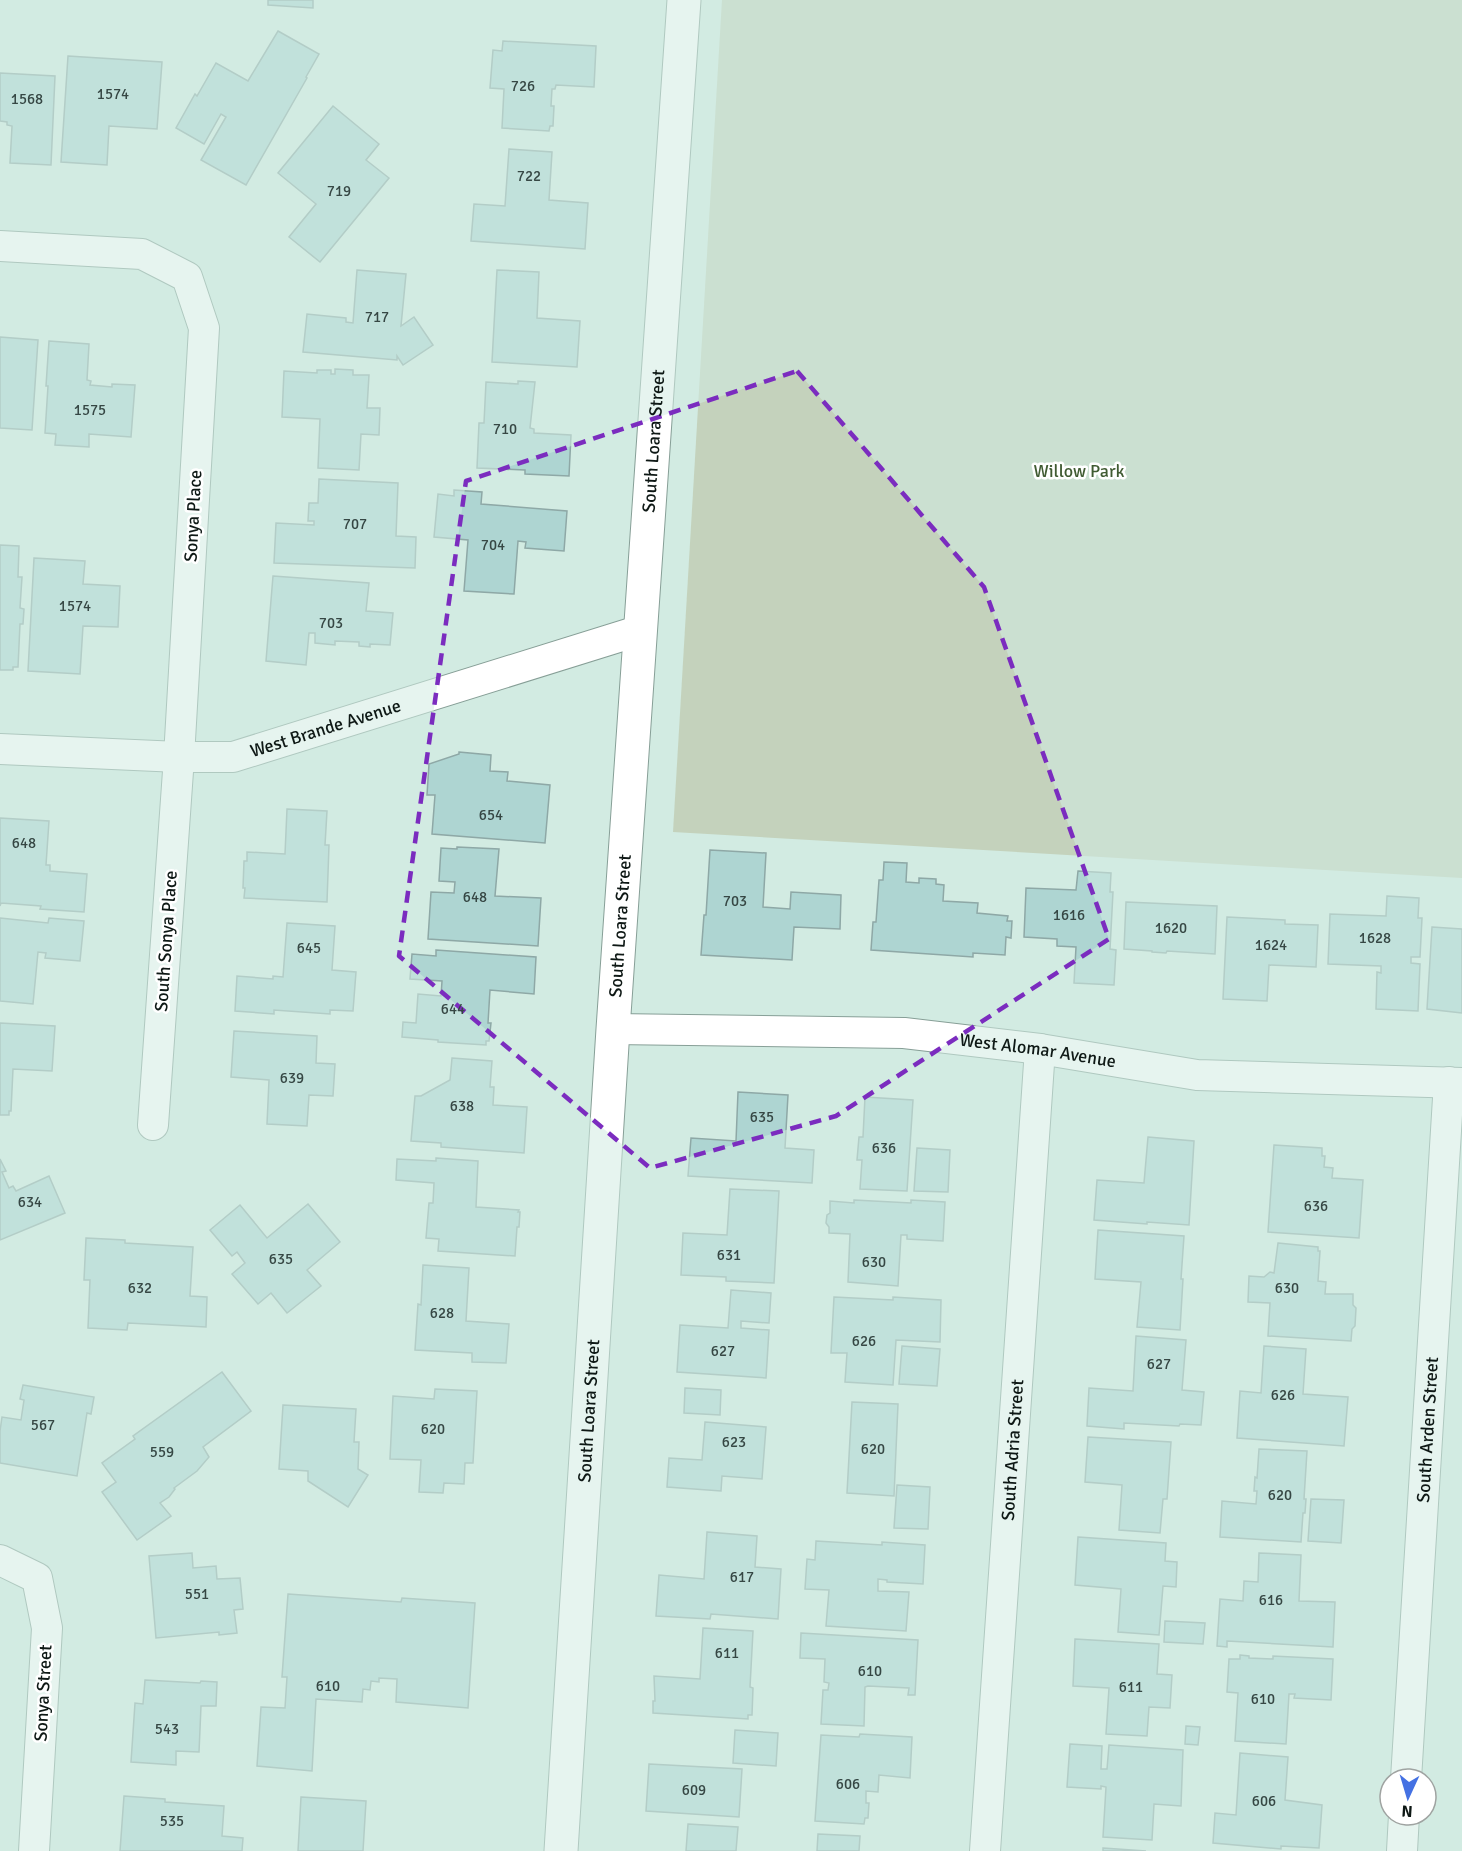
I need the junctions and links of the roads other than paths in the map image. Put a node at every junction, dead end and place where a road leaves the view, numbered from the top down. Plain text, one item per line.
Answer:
1 (684, 0) edge
2 (0, 246) edge
3 (641, 630) junction
4 (0, 749) edge
5 (179, 757) junction
6 (612, 1029) junction
7 (1040, 1048) junction
8 (1456, 1083) edge
9 (153, 1125) dead end
10 (0, 1560) edge
11 (1407, 1767) edge
12 (1403, 1827) edge
13 (34, 1851) edge
14 (561, 1851) edge
15 (985, 1851) edge
16 (1402, 1851) edge

1 - 3 street, South Loara Street
2 - 5 street, Sonya Place
3 - 5 street, West Brande Avenue
3 - 6 street, South Loara Street
4 - 5 street, West Brande Avenue
5 - 9 street, South Sonya Place
6 - 7 street, West Alomar Avenue
6 - 14 street, South Loara Street
7 - 8 street, West Alomar Avenue
7 - 15 street, South Adria Street
8 - 11 street, South Arden Street
10 - 13 street, Sonya Street
12 - 16 street

